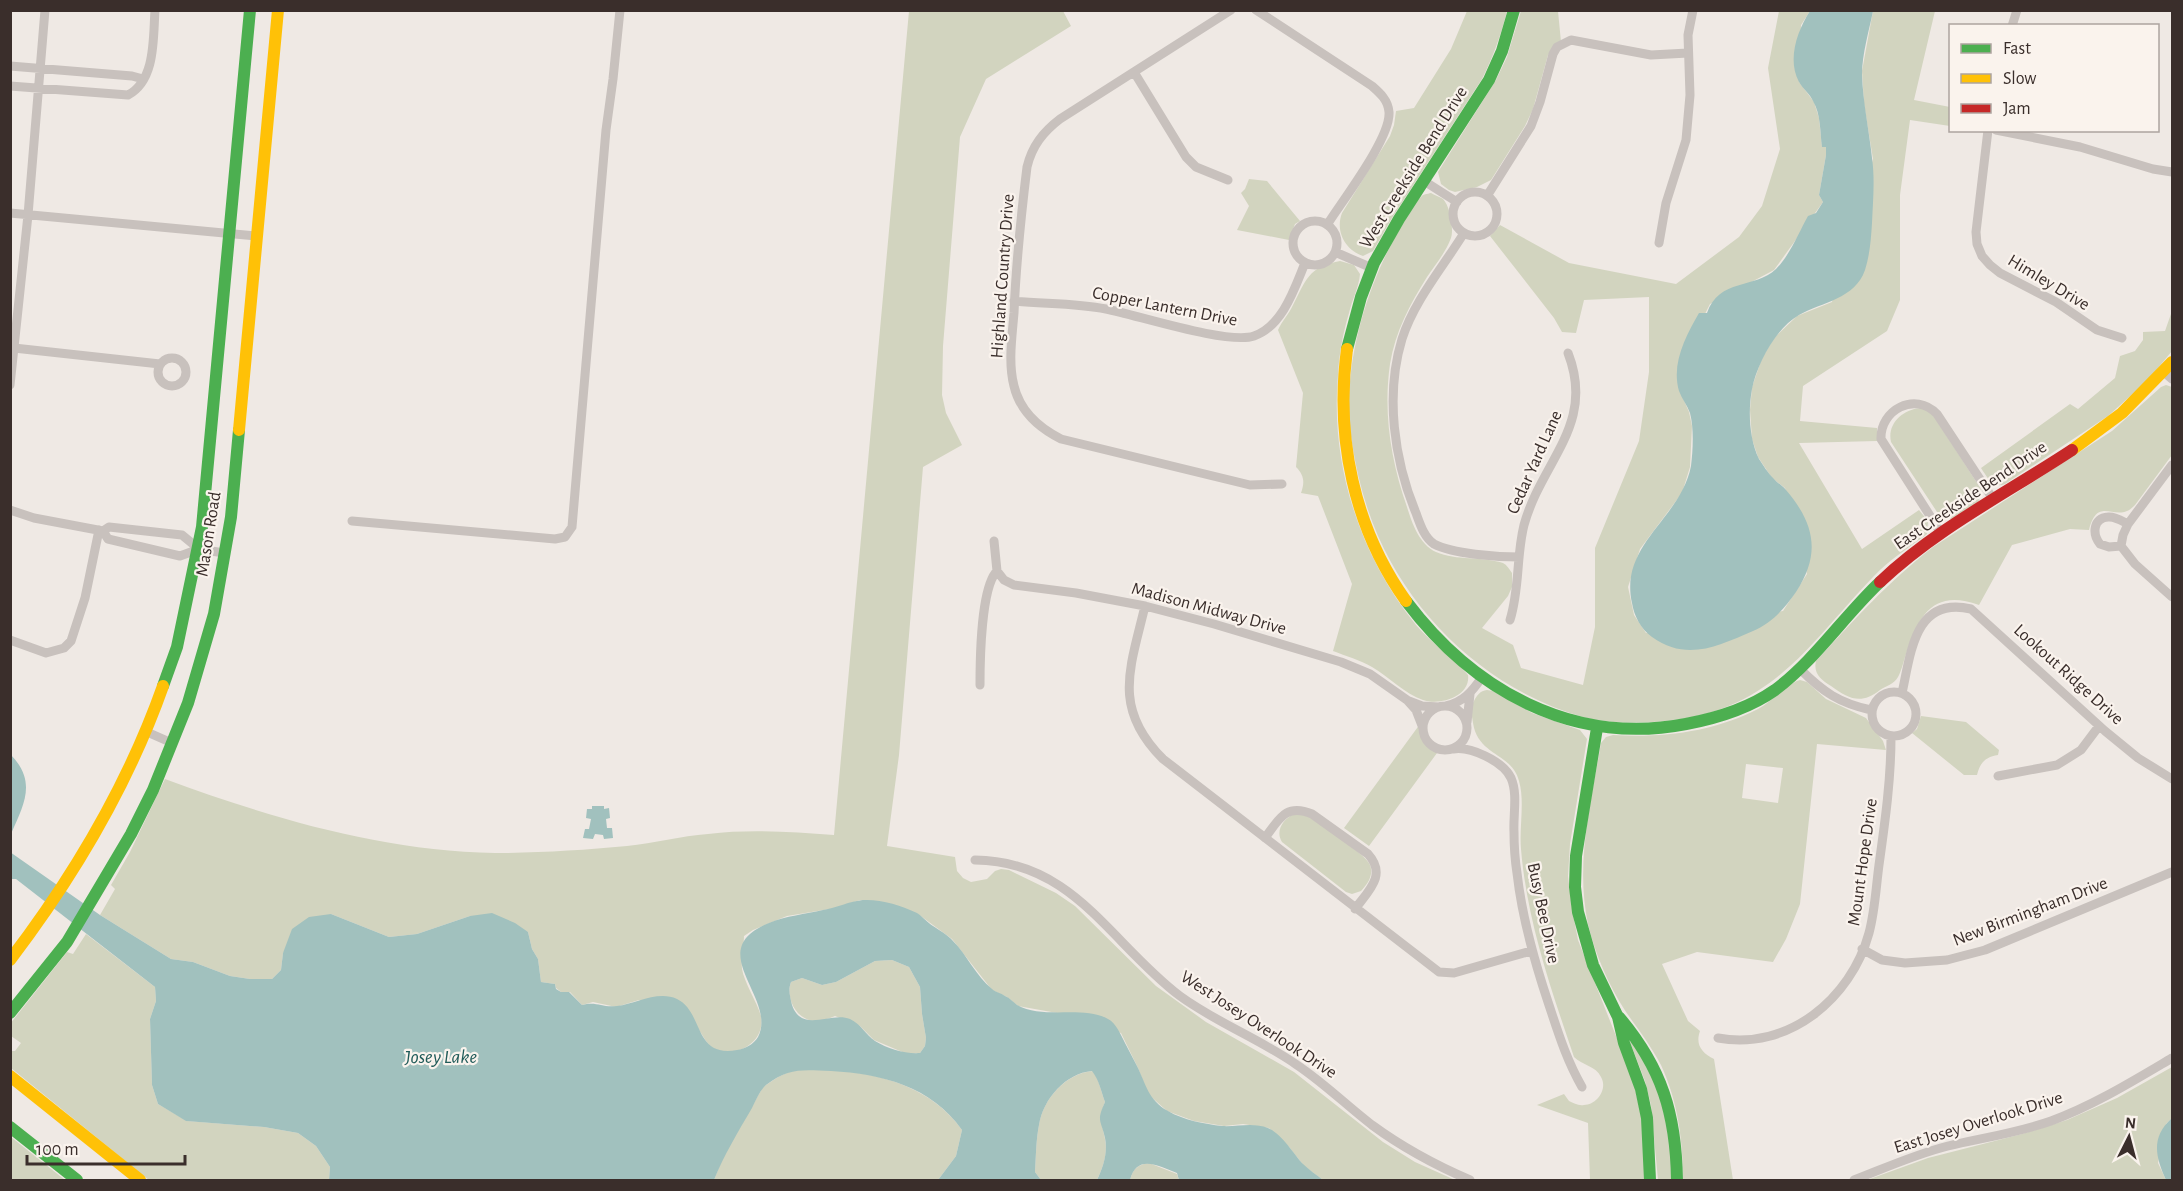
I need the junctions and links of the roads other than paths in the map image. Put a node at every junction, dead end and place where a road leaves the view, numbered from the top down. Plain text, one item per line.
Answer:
1 (45, 10) edge
2 (155, 10) edge
3 (250, 10) edge
4 (278, 10) edge
5 (620, 10) edge
6 (1231, 10) edge
7 (1256, 10) edge
8 (1514, 10) edge
9 (1693, 10) edge
10 (1688, 53) junction
11 (10, 66) edge
12 (40, 69) junction
13 (1134, 72) junction
14 (143, 79) junction
15 (10, 86) edge
16 (39, 88) junction
17 (1988, 132) edge
18 (2006, 132) edge
19 (2172, 172) edge
20 (1228, 180) dead end
21 (1424, 181) junction
22 (1487, 196) junction
23 (1457, 202) junction
24 (10, 213) edge
25 (28, 215) junction
26 (1327, 225) junction
27 (231, 232) junction
28 (1464, 233) junction
29 (257, 236) junction
30 (1659, 243) dead end
31 (1335, 252) junction
32 (1305, 263) junction
33 (1372, 268) junction
34 (15, 284) edge
35 (1014, 302) junction
36 (2122, 338) dead end
37 (14, 348) junction
38 (1568, 353) dead end
39 (2172, 362) edge
40 (160, 364) dead end
41 (2168, 376) edge
42 (10, 385) edge
43 (2172, 465) edge
44 (1282, 484) dead end
45 (1993, 499) junction
46 (10, 510) edge
47 (352, 521) dead end
48 (2128, 524) junction
49 (101, 531) junction
50 (1941, 533) junction
51 (994, 541) dead end
52 (2121, 546) junction
53 (199, 549) junction
54 (224, 553) junction
55 (1519, 557) junction
56 (997, 571) junction
57 (2172, 597) edge
58 (1145, 606) junction
59 (1510, 621) dead end
60 (10, 640) edge
61 (1800, 669) junction
62 (1482, 678) junction
63 (980, 685) dead end
64 (1902, 693) junction
65 (1470, 694) junction
66 (1407, 700) junction
67 (1442, 707) junction
68 (1871, 710) junction
69 (1467, 725) junction
70 (2099, 726) junction
71 (1423, 728) junction
72 (1597, 728) junction
73 (147, 732) junction
74 (1891, 736) junction
75 (172, 743) junction
76 (1453, 749) junction
77 (1480, 753) junction
78 (1998, 776) dead end
79 (2172, 779) edge
80 (1265, 838) junction
81 (975, 860) dead end
82 (2172, 872) edge
83 (1355, 909) junction
84 (1862, 949) junction
85 (1532, 951) junction
86 (10, 960) edge
87 (10, 1012) edge
88 (1618, 1017) junction
89 (1718, 1038) dead end
90 (2172, 1058) edge
91 (10, 1076) edge
92 (1582, 1087) dead end
93 (10, 1127) edge
94 (77, 1180) edge
95 (140, 1180) edge
96 (1470, 1180) edge
97 (1650, 1180) edge
98 (1677, 1180) edge
99 (1854, 1180) edge

1 - 12 street
2 - 14 street
3 - 27 main road, Mason Road
4 - 29 main road, Mason Road
5 - 47 street
6 - 13 street, Highland Country Drive
7 - 26 street
8 - 21 main road, West Creekside Bend Drive
9 - 10 street
10 - 22 street
10 - 30 street
11 - 12 street
12 - 14 street
12 - 16 street
13 - 20 street
13 - 35 street, Highland Country Drive
14 - 16 street
15 - 16 street
16 - 25 street
17 - 36 street, Himley Drive
18 - 19 street
21 - 23 street
21 - 33 main road, West Creekside Bend Drive
22 - 23 street
22 - 28 street
23 - 28 street
24 - 25 street
25 - 27 street
25 - 34 street
26 - 31 street
26 - 32 street
27 - 29 street
27 - 53 main road, Mason Road
28 - 55 street
29 - 54 main road, Mason Road
31 - 32 street
31 - 33 street
32 - 35 street, Copper Lantern Drive
33 - 62 main road, West Creekside Bend Drive
34 - 37 street
35 - 44 street, Highland Country Drive
37 - 40 street
37 - 42 street
38 - 55 street, Cedar Yard Lane
39 - 41 main road, East Creekside Bend Drive
41 - 45 main road, East Creekside Bend Drive
43 - 48 street
45 - 50 main road, East Creekside Bend Drive
45 - 50 street
46 - 49 street
48 - 52 street
48 - 52 street
49 - 53 street
49 - 53 street
49 - 60 street
50 - 61 main road, East Creekside Bend Drive
51 - 56 street
52 - 57 street
53 - 54 street
53 - 73 main road, Mason Road
54 - 75 main road, Mason Road
55 - 59 street, Cedar Yard Lane
56 - 58 street, Madison Midway Drive
56 - 63 street
58 - 66 street, Madison Midway Drive
58 - 80 street
61 - 68 street
61 - 72 main road, East Creekside Bend Drive
62 - 65 street
62 - 72 main road, West Creekside Bend Drive
64 - 68 street
64 - 70 street, Lookout Ridge Drive
64 - 74 street
65 - 67 street
65 - 69 street
66 - 67 street, Madison Midway Drive
66 - 71 street, Madison Midway Drive
67 - 69 street
67 - 71 street
68 - 74 street
69 - 76 street
69 - 77 street
70 - 78 street
70 - 79 street, Lookout Ridge Drive
71 - 76 street
72 - 88 main road
73 - 75 street
73 - 86 main road, Mason Road
74 - 84 street, Mount Hope Drive
75 - 87 main road, Mason Road
76 - 77 street, Busy Bee Drive
77 - 85 street, Busy Bee Drive
80 - 83 street
80 - 83 street
81 - 96 street, West Josey Overlook Drive
82 - 84 street, New Birmingham Drive
83 - 85 street
84 - 89 street, Mount Hope Drive
85 - 92 street, Busy Bee Drive
88 - 97 main road
88 - 98 main road
90 - 99 street, East Josey Overlook Drive
91 - 95 main road
93 - 94 main road

